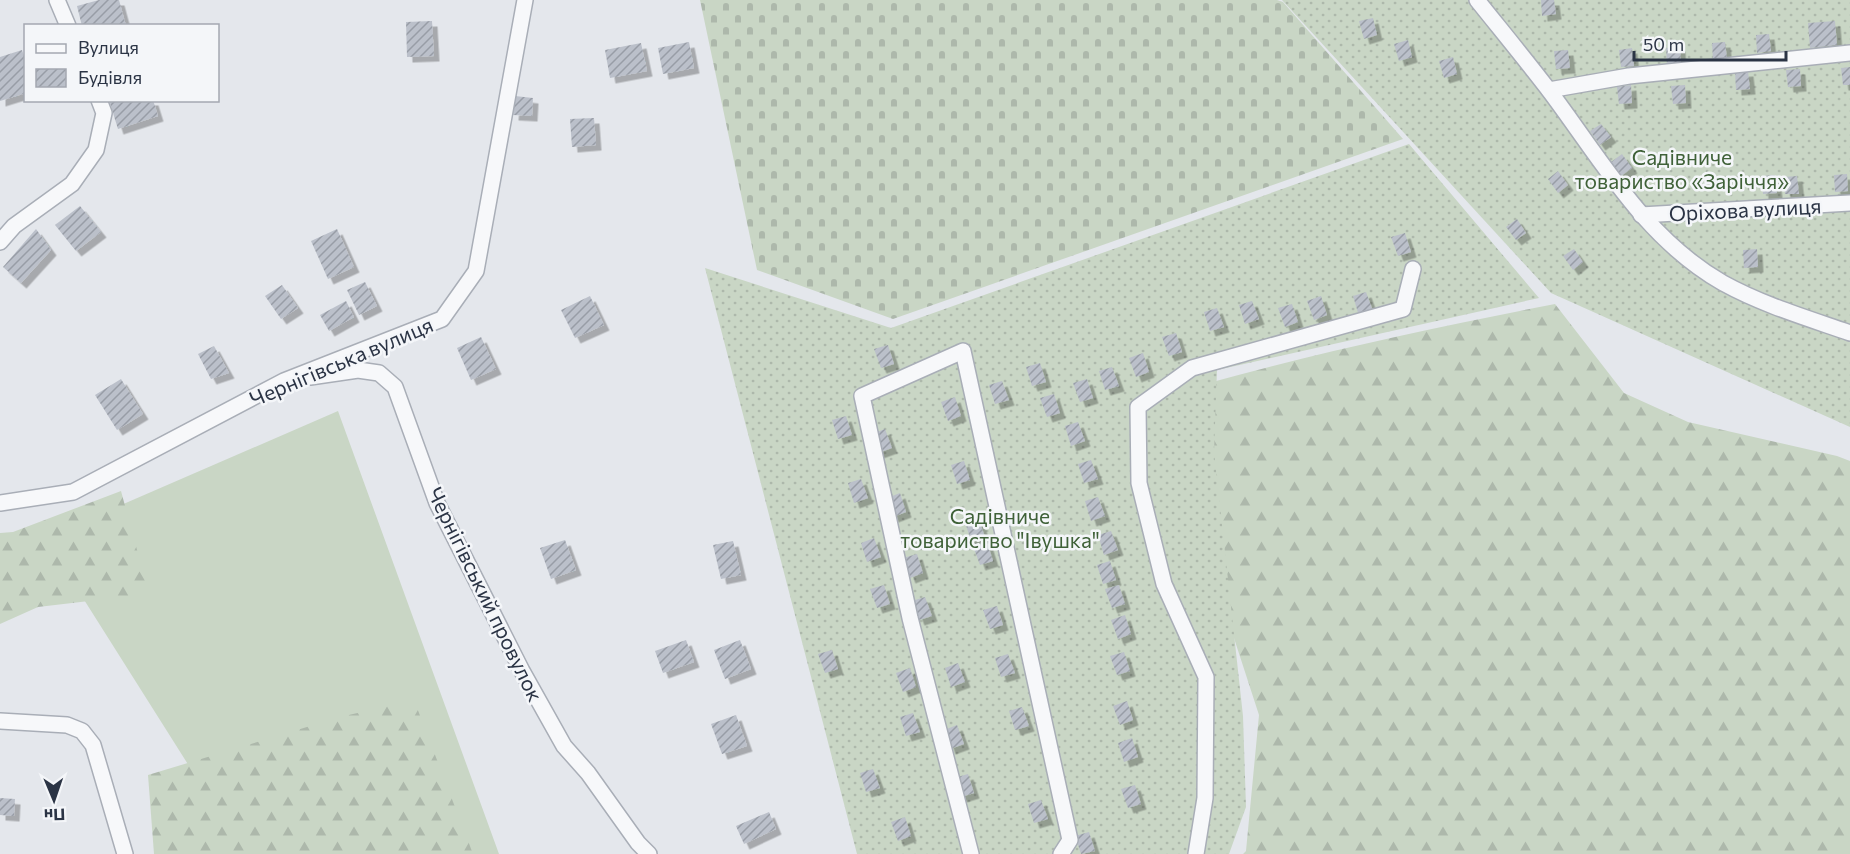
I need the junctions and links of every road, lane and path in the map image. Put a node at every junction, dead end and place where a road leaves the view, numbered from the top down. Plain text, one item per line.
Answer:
1 (57, 0) edge
2 (525, 0) edge
3 (1477, 0) edge
4 (67, 24) edge
5 (1850, 53) edge
6 (1549, 90) junction
7 (100, 102) edge
8 (1850, 204) edge
9 (1641, 215) junction
10 (0, 242) edge
11 (1413, 269) dead end
12 (1850, 333) edge
13 (284, 381) junction
14 (0, 503) edge
15 (0, 722) edge
16 (125, 854) edge
17 (649, 854) edge
18 (971, 854) edge
19 (1061, 854) edge
20 (1196, 854) edge

1 - 4 street
2 - 13 street, Чернігівська вулиця
3 - 6 street
5 - 6 street
6 - 9 street
7 - 10 street
8 - 9 street, Оріхова вулиця
9 - 12 street
11 - 20 street
13 - 14 street, Чернігівська вулиця
13 - 17 street, Чернігівський провулок
15 - 16 street
18 - 19 street

